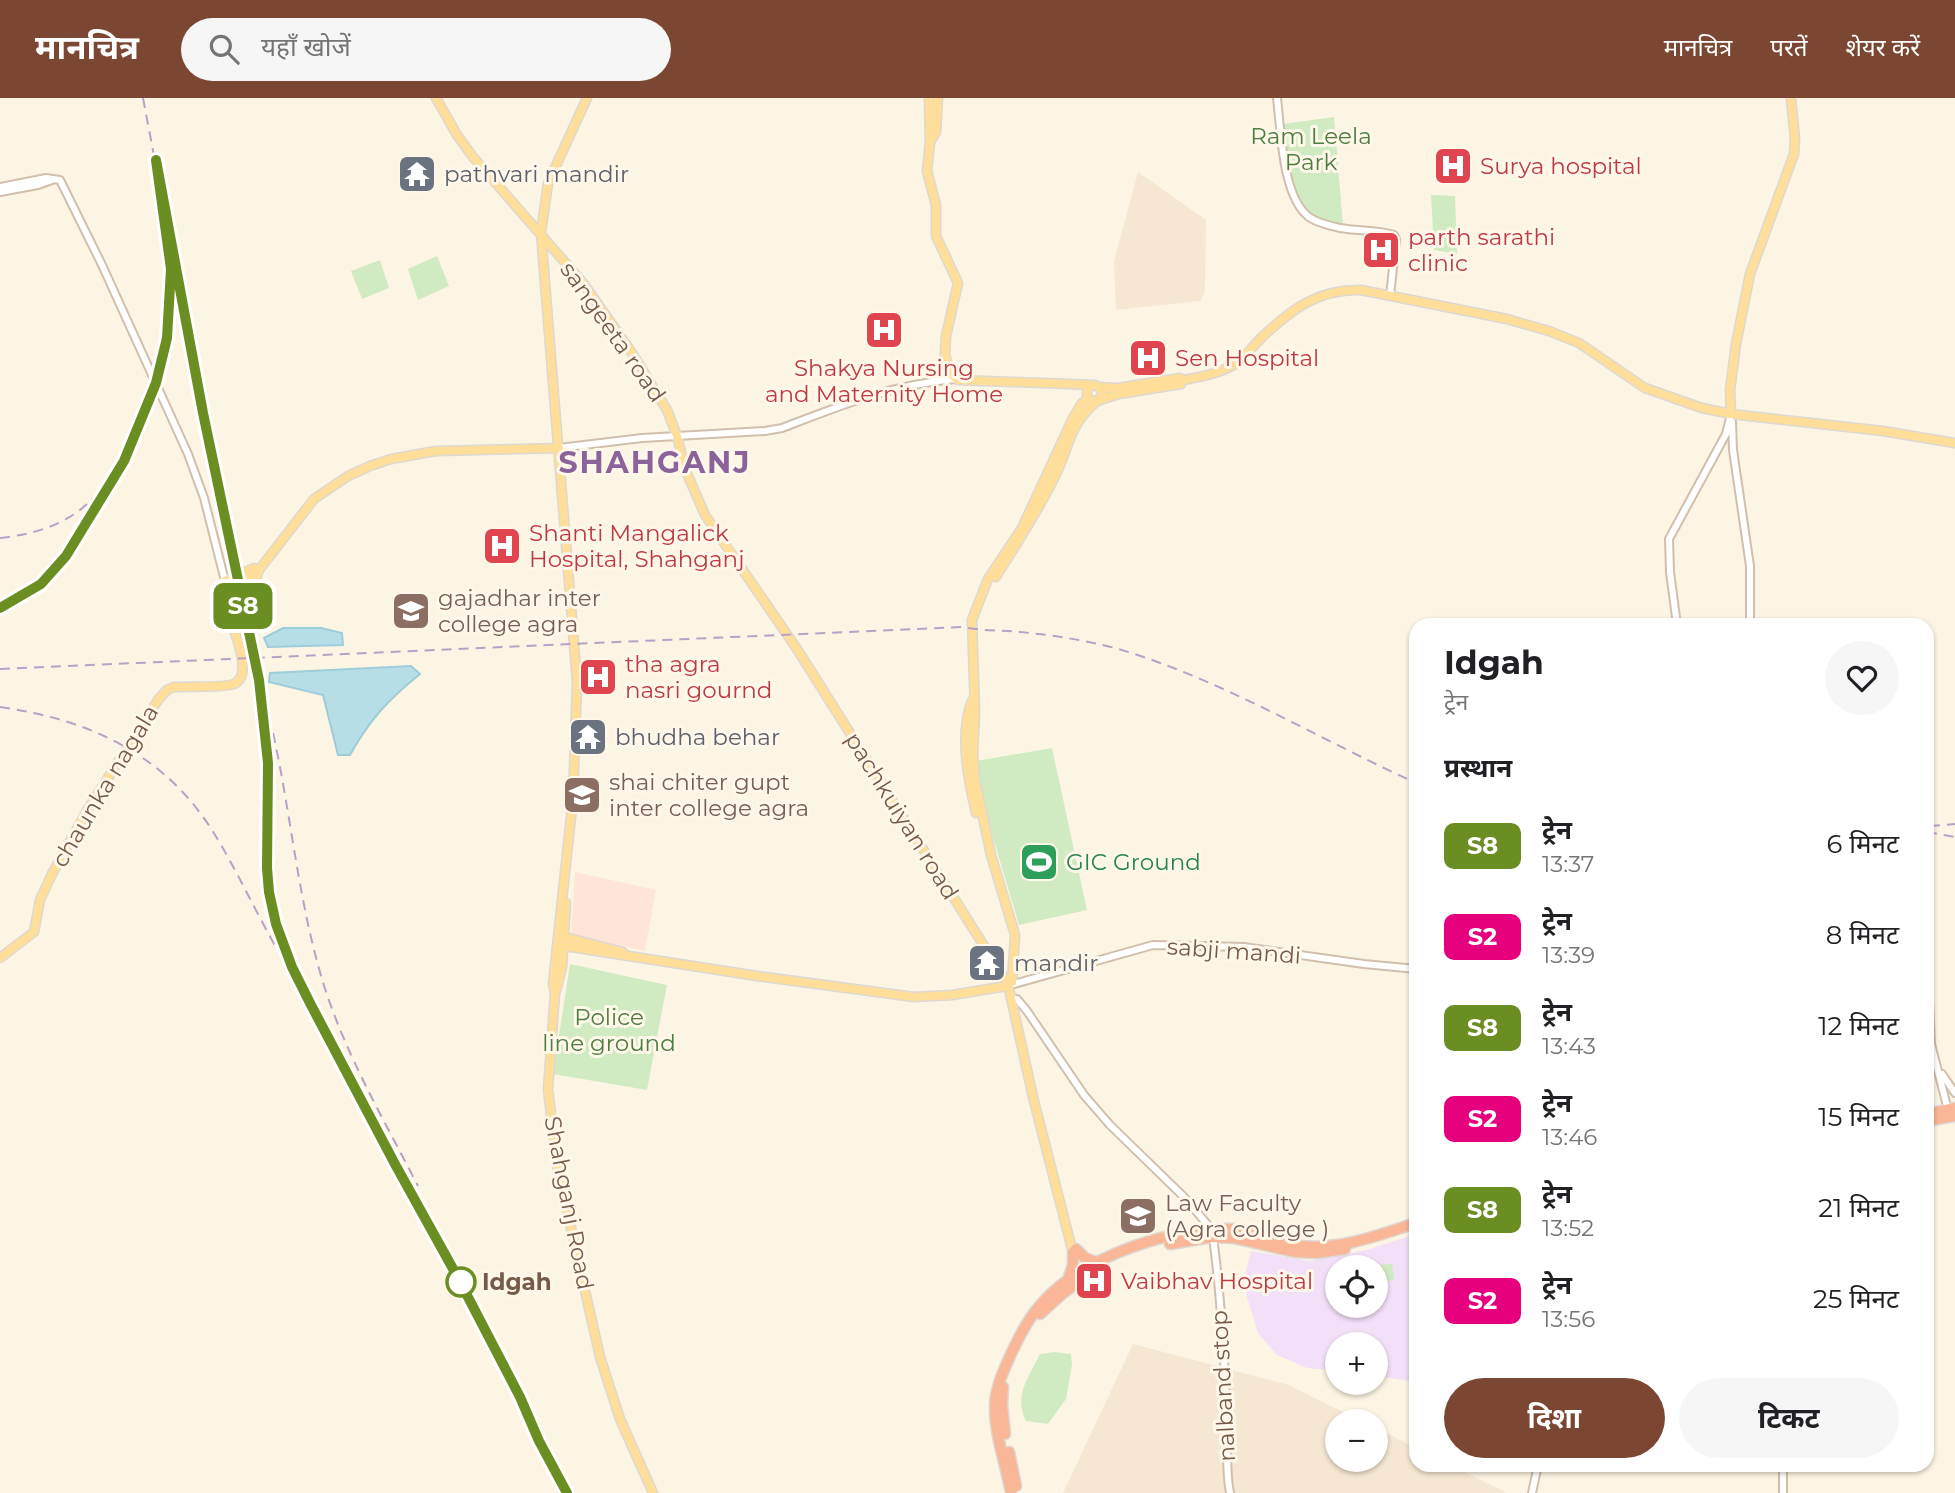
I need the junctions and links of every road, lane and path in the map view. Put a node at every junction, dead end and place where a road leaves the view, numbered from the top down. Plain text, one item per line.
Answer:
1 (436, 98) edge
2 (587, 98) edge
3 (929, 98) edge
4 (937, 98) edge
5 (1277, 98) edge
6 (1791, 98) edge
7 (930, 142) junction
8 (51, 180) junction
9 (0, 187) edge
10 (0, 192) edge
11 (541, 233) junction
12 (1390, 296) junction
13 (945, 355) junction
14 (955, 379) junction
15 (935, 381) junction
16 (1094, 394) junction
17 (1731, 417) junction
18 (677, 436) junction
19 (1955, 443) edge
20 (559, 448) junction
21 (229, 584) junction
22 (1676, 618) edge
23 (1750, 618) edge
24 (797, 649) joint
25 (561, 941) junction
26 (0, 958) edge
27 (1409, 968) edge
28 (1010, 985) junction
29 (1013, 1000) junction
30 (1934, 1054) edge
31 (1939, 1070) junction
32 (1955, 1093) edge
33 (1952, 1113) edge
34 (1934, 1114) edge
35 (1934, 1119) edge
36 (1409, 1225) edge
37 (1409, 1231) edge
38 (1213, 1233) junction
39 (1259, 1241) junction
40 (1074, 1250) junction
41 (1098, 1263) junction
42 (1083, 1275) junction
43 (1068, 1281) junction
44 (1536, 1472) edge
45 (1783, 1472) edge
46 (653, 1493) edge
47 (1011, 1493) edge
48 (1017, 1493) edge
49 (1230, 1493) edge
50 (1532, 1493) edge
51 (1783, 1493) edge

1 - 11 main road, sangeeta road
2 - 11 main road
3 - 7 main road
4 - 7 main road
5 - 12 street
6 - 17 main road
7 - 13 main road
8 - 9 street
8 - 10 street
8 - 21 street
11 - 18 main road, sangeeta road
11 - 20 main road
12 - 16 main road
12 - 17 main road
13 - 14 main road
13 - 15 street
14 - 15 street
14 - 16 main road
15 - 18 street
16 - 28 main road
17 - 19 main road
17 - 22 street
17 - 23 street
18 - 20 street
18 - 24 main road, sangeeta road
20 - 21 main road
20 - 25 main road
21 - 26 main road, chaunka nagala
24 - 28 main road, pachkuiyan road
25 - 28 main road
25 - 46 main road, Shahganj Road
27 - 28 street, sabji mandi
28 - 29 main road
29 - 38 street
29 - 40 main road
30 - 31 street
31 - 32 street
31 - 33 street
33 - 34 highway
33 - 35 highway
36 - 39 highway
37 - 39 highway
38 - 39 highway
38 - 41 highway
38 - 42 highway
38 - 49 street, nalband stop
40 - 41 highway
40 - 42 main road
40 - 43 highway
41 - 42 highway
42 - 43 highway
42 - 48 highway
43 - 47 highway
44 - 50 street
45 - 51 street

